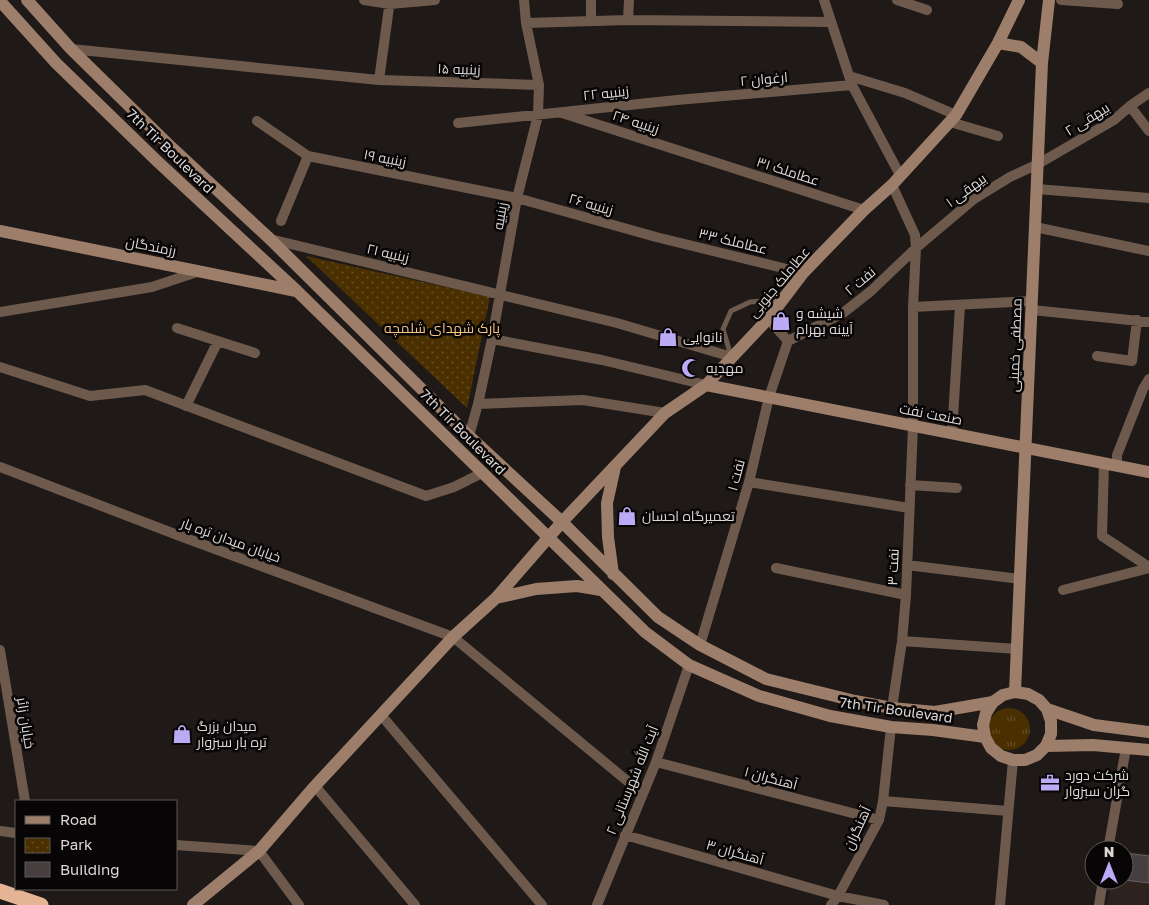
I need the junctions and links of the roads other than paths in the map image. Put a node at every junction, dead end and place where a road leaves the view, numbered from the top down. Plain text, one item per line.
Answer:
1 (27, 0) edge
2 (364, 0) edge
3 (435, 0) edge
4 (524, 0) edge
5 (591, 0) edge
6 (629, 0) edge
7 (824, 0) edge
8 (898, 0) edge
9 (1019, 0) edge
10 (1026, 0) edge
11 (1049, 0) edge
12 (1061, 0) edge
13 (0, 1) edge
14 (390, 2) edge
15 (1118, 4) dead end
16 (927, 10) dead end
17 (628, 20) junction
18 (591, 21) junction
19 (831, 22) junction
20 (526, 23) junction
21 (998, 43) junction
22 (71, 49) junction
23 (1042, 63) junction
24 (379, 80) junction
25 (851, 81) junction
26 (539, 85) junction
27 (1149, 93) edge
28 (677, 100) joint
29 (1130, 106) junction
30 (559, 112) junction
31 (538, 115) junction
32 (953, 119) junction
33 (257, 121) dead end
34 (458, 123) dead end
35 (1149, 131) edge
36 (998, 136) dead end
37 (171, 147) junction
38 (308, 156) junction
39 (704, 158) joint
40 (157, 161) junction
41 (1038, 164) junction
42 (896, 180) junction
43 (1037, 189) junction
44 (518, 198) junction
45 (1149, 198) edge
46 (864, 210) junction
47 (281, 221) dead end
48 (1035, 227) junction
49 (0, 231) edge
50 (656, 236) joint
51 (270, 239) junction
52 (916, 248) junction
53 (1149, 251) edge
54 (200, 271) junction
55 (803, 273) junction
56 (297, 291) junction
57 (500, 294) junction
58 (783, 299) junction
59 (960, 306) junction
60 (1032, 306) junction
61 (913, 307) junction
62 (0, 312) edge
63 (768, 319) junction
64 (1137, 320) junction
65 (1149, 322) edge
66 (177, 328) dead end
67 (492, 339) junction
68 (218, 341) junction
69 (788, 341) junction
70 (255, 353) dead end
71 (1097, 356) dead end
72 (732, 357) junction
73 (0, 367) edge
74 (1149, 379) edge
75 (706, 385) junction
76 (769, 397) junction
77 (435, 402) junction
78 (478, 404) junction
79 (186, 406) junction
80 (665, 412) junction
81 (424, 414) junction
82 (914, 426) junction
83 (952, 433) junction
84 (469, 436) junction
85 (1026, 448) junction
86 (1104, 463) junction
87 (615, 466) junction
88 (1117, 466) junction
89 (0, 467) edge
90 (1149, 472) edge
91 (482, 473) junction
92 (749, 482) junction
93 (910, 485) junction
94 (957, 488) dead end
95 (909, 508) junction
96 (562, 522) junction
97 (548, 537) junction
98 (907, 565) junction
99 (776, 568) dead end
100 (1149, 568) edge
101 (613, 574) junction
102 (1020, 580) junction
103 (601, 590) junction
104 (1063, 590) dead end
105 (906, 595) junction
106 (496, 598) junction
107 (658, 617) junction
108 (645, 632) junction
109 (453, 637) junction
110 (902, 641) junction
111 (700, 645) junction
112 (1017, 649) junction
113 (0, 650) edge
114 (689, 665) junction
115 (1016, 692) junction
116 (993, 702) junction
117 (892, 708) junction
118 (1048, 709) junction
119 (381, 715) junction
120 (891, 727) junction
121 (1148, 730) edge
122 (984, 737) junction
123 (1046, 746) junction
124 (1126, 748) junction
125 (1149, 750) edge
126 (1013, 760) junction
127 (656, 762) junction
128 (315, 786) junction
129 (643, 794) junction
130 (25, 800) edge
131 (883, 801) junction
132 (1008, 811) junction
133 (878, 820) junction
134 (0, 831) edge
135 (15, 832) edge
136 (625, 835) junction
137 (1110, 840) edge
138 (178, 845) edge
139 (259, 851) junction
140 (1101, 890) edge
141 (0, 891) edge
142 (838, 896) junction
143 (41, 905) edge
144 (193, 905) edge
145 (298, 905) edge
146 (415, 905) edge
147 (542, 905) edge
148 (597, 905) edge
149 (831, 905) edge
150 (884, 905) edge
151 (1000, 905) edge
152 (1099, 905) edge

1 - 22 main road, 7th Tir Boulevard
2 - 14 street
3 - 14 street
4 - 20 street, زینبیه
5 - 18 street
6 - 17 street
7 - 19 street, نفت ۳
8 - 16 street
9 - 21 main road
10 - 21 main road
11 - 23 main road, مصطفی خمینی
12 - 15 street
13 - 40 main road, 7th Tir Boulevard
14 - 24 street
17 - 18 street
17 - 19 street
18 - 20 street
19 - 25 street, نفت ۳
20 - 26 street, زینبیه
21 - 23 main road
21 - 32 main road, عطاملک جنوبی
22 - 24 street, زینبیه ۱۵
22 - 37 main road, 7th Tir Boulevard
23 - 41 main road, مصطفی خمینی
24 - 26 street, زینبیه ۱۵
25 - 28 street, ارغوان ۲
25 - 32 street
25 - 42 street, نفت ۳
26 - 31 street, زینبیه
27 - 29 street, بیهقی ۲
28 - 30 street, زینبیه ۲۲
29 - 35 street
29 - 41 street, بیهقی ۲
30 - 31 street, زینبیه ۲۲
30 - 39 street, زینبیه ۲۴
31 - 34 street, زینبیه ۲۲
31 - 44 street, زینبیه
32 - 36 street
32 - 42 main road, عطاملک جنوبی
33 - 38 street, زینبیه ۱۹
37 - 40 main road
37 - 51 main road, 7th Tir Boulevard
38 - 44 street, زینبیه ۱۹
38 - 47 street
39 - 46 street, عطاملک ۳۱
40 - 56 main road, 7th Tir Boulevard
41 - 43 main road, مصطفی خمینی
41 - 52 street, بیهقی ۱
42 - 46 main road, عطاملک جنوبی
42 - 52 street, نفت ۳
43 - 45 street
43 - 48 main road, مصطفی خمینی
44 - 50 street, زینبیه ۲۶
44 - 57 street, زینبیه
46 - 55 main road, عطاملک جنوبی
48 - 53 street
48 - 60 main road, مصطفی خمینی
49 - 54 main road, رزمندگان
50 - 55 street, عطاملک ۳۳
51 - 57 street, زینبیه ۲۱
51 - 77 main road, 7th Tir Boulevard
52 - 61 street, نفت ۳
52 - 69 street, نفت ۲
54 - 56 main road, رزمندگان
54 - 62 street
55 - 58 main road, عطاملک جنوبی
56 - 81 main road, 7th Tir Boulevard
57 - 67 street, زینبیه
57 - 72 street, زینبیه ۲۱
58 - 63 main road, عطاملک جنوبی
58 - 72 lane
59 - 60 street
59 - 61 street
59 - 83 street
60 - 64 street
60 - 85 main road, مصطفی خمینی
61 - 82 street, نفت ۳
63 - 69 street
63 - 72 main road, عطاملک جنوبی
64 - 65 street
64 - 71 street
66 - 68 street
67 - 75 street
67 - 78 street, زینبیه
68 - 70 street
68 - 79 street
69 - 76 street
72 - 75 main road, عطاملک جنوبی
73 - 79 street
74 - 88 street
75 - 76 main road, صنعت نفت
75 - 80 main road, عطاملک جنوبی
76 - 82 main road, صنعت نفت
76 - 92 street, نفت ۱
77 - 81 main road
77 - 84 main road, 7th Tir Boulevard
78 - 80 street
78 - 84 street, زینبیه
79 - 91 street
80 - 87 main road, عطاملک جنوبی
81 - 91 main road, 7th Tir Boulevard
82 - 83 main road, صنعت نفت
82 - 93 street, نفت ۳
83 - 85 main road, صنعت نفت
84 - 96 main road, 7th Tir Boulevard
85 - 86 main road, صنعت نفت
85 - 102 main road, مصطفی خمینی
86 - 88 main road, صنعت نفت
86 - 100 street
87 - 96 main road, عطاملک جنوبی
87 - 101 main road
88 - 90 main road, صنعت نفت
89 - 109 street, خیابان میدان تره بار
91 - 97 main road, 7th Tir Boulevard
92 - 95 street
92 - 111 street, نفت ۱
93 - 94 street
93 - 95 street, نفت ۳
95 - 98 street, نفت ۳
96 - 97 main road, عطاملک جنوبی
96 - 101 main road, 7th Tir Boulevard
97 - 103 main road, 7th Tir Boulevard
97 - 106 main road, عطاملک جنوبی
98 - 102 street
98 - 105 street, نفت ۳
99 - 105 street
100 - 104 street
101 - 107 main road, 7th Tir Boulevard
102 - 112 main road, مصطفی خمینی
103 - 106 main road
103 - 108 main road, 7th Tir Boulevard
105 - 110 street, نفت ۳
106 - 109 main road, عطاملک جنوبی
107 - 108 main road
107 - 111 main road, 7th Tir Boulevard
108 - 114 main road, 7th Tir Boulevard
109 - 119 main road, عطاملک جنوبی
109 - 129 street, خیابان میدان تره بار
110 - 112 street
110 - 117 street, نفت ۳
111 - 117 main road, 7th Tir Boulevard
112 - 115 main road, مصطفی خمینی
113 - 130 street, خیابان زائر
114 - 120 main road, 7th Tir Boulevard
114 - 127 street, آیت الله شهرستانی ۲
115 - 116 main road
115 - 118 main road
116 - 117 main road, 7th Tir Boulevard
116 - 122 main road
118 - 121 main road
118 - 123 main road
119 - 128 main road, عطاملک جنوبی
119 - 147 street
120 - 122 main road, 7th Tir Boulevard
120 - 131 street, آهنگران
122 - 126 main road
123 - 124 main road
123 - 126 main road
124 - 125 main road
124 - 137 street
126 - 132 street
127 - 129 street, آیت الله شهرستانی ۲
127 - 133 street, آهنگران ۱
128 - 139 main road, عطاملک جنوبی
128 - 146 street
129 - 136 street, آیت الله شهرستانی ۲
131 - 132 street
131 - 133 street, آهنگران
132 - 151 street
133 - 142 street, آهنگران
134 - 135 street
136 - 142 street, آهنگران ۳
136 - 148 street, آیت الله شهرستانی ۲
138 - 139 street
139 - 144 main road, عطاملک جنوبی
139 - 145 street
140 - 152 street
141 - 143 highway
142 - 149 street, آهنگران
142 - 150 street, آهنگران ۳

